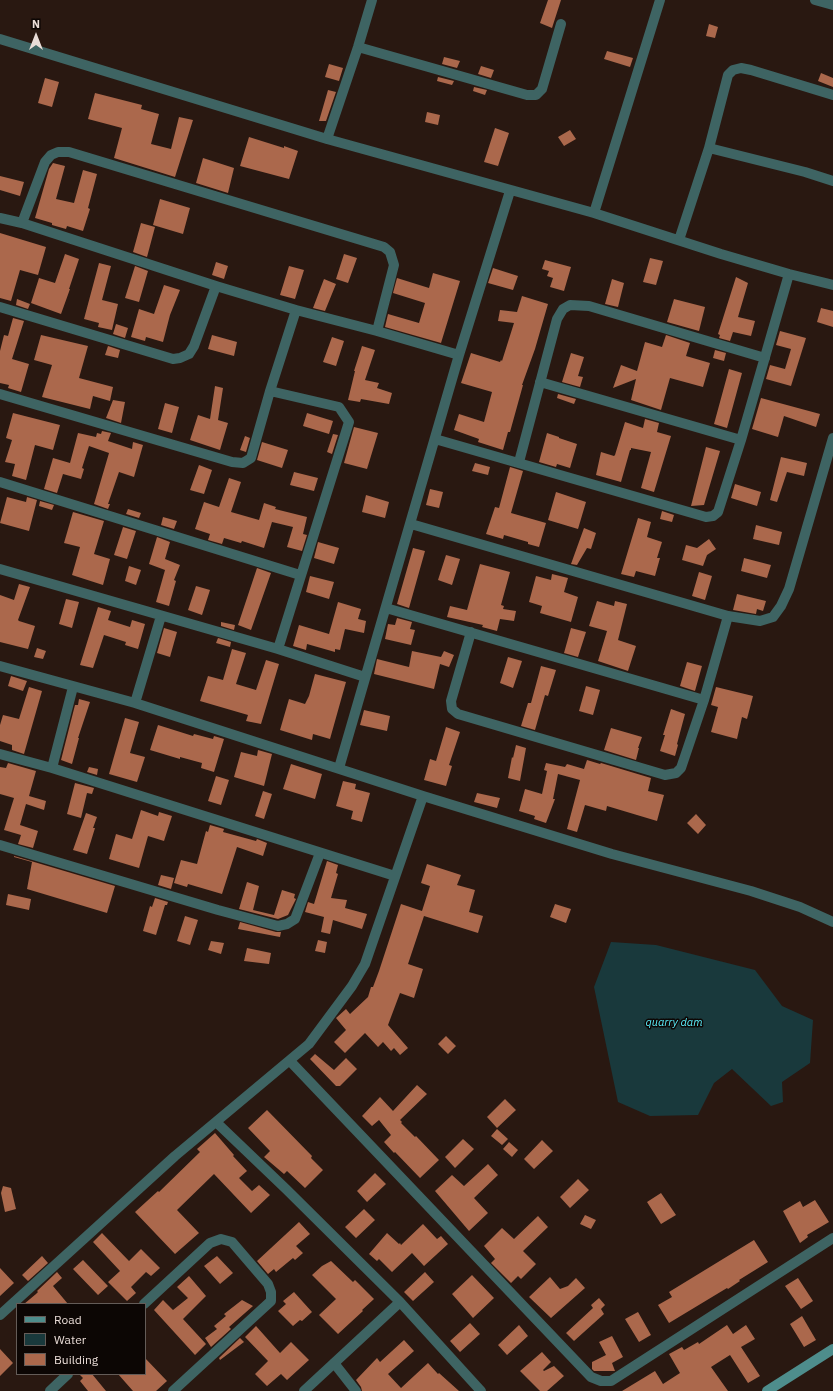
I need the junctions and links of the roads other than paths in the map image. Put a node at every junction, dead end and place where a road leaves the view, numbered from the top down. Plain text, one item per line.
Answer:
1 (372, 0) edge
2 (660, 0) edge
3 (815, 0) edge
4 (833, 5) edge
5 (561, 24) dead end
6 (0, 39) edge
7 (358, 47) junction
8 (833, 95) edge
9 (327, 139) junction
10 (709, 148) junction
11 (833, 181) edge
12 (510, 191) junction
13 (594, 213) junction
14 (0, 218) edge
15 (22, 223) junction
16 (679, 240) junction
17 (789, 274) junction
18 (833, 285) edge
19 (216, 286) junction
20 (0, 307) edge
21 (296, 310) junction
22 (377, 331) junction
23 (459, 355) junction
24 (765, 358) junction
25 (540, 382) junction
26 (270, 391) junction
27 (0, 394) edge
28 (833, 438) edge
29 (435, 439) junction
30 (741, 440) junction
31 (519, 462) junction
32 (0, 482) edge
33 (411, 524) junction
34 (0, 569) edge
35 (300, 574) junction
36 (386, 608) junction
37 (161, 616) junction
38 (728, 616) junction
39 (471, 632) junction
40 (278, 649) junction
41 (0, 666) edge
42 (365, 677) junction
43 (73, 687) junction
44 (704, 700) junction
45 (135, 703) junction
46 (0, 754) edge
47 (52, 768) junction
48 (340, 768) junction
49 (423, 796) junction
50 (0, 845) edge
51 (320, 853) junction
52 (395, 876) junction
53 (833, 922) edge
54 (290, 1061) junction
55 (216, 1122) junction
56 (833, 1238) edge
57 (400, 1302) junction
58 (145, 1303) edge
59 (0, 1315) edge
60 (833, 1349) edge
61 (334, 1363) junction
62 (67, 1375) edge
63 (50, 1391) edge
64 (173, 1391) edge
65 (304, 1391) edge
66 (356, 1391) edge
67 (481, 1391) edge
68 (767, 1391) edge

1 - 7 street
2 - 13 street
3 - 4 street
5 - 7 street
6 - 9 street
7 - 9 street
8 - 10 street
9 - 12 street
10 - 11 street
10 - 16 street
12 - 13 street
12 - 23 street
13 - 16 street
14 - 15 street
15 - 19 street
15 - 22 street
16 - 17 street
17 - 18 street
17 - 24 street
19 - 20 street
19 - 21 street
21 - 22 street
21 - 26 street
22 - 23 street
23 - 29 street
24 - 25 street
24 - 30 street
25 - 30 street
25 - 31 street
26 - 27 street
26 - 35 street
28 - 38 street
29 - 31 street
29 - 33 street
30 - 31 street
32 - 35 street
33 - 36 street
33 - 38 street
34 - 37 street
35 - 40 street
36 - 39 street
36 - 42 street
37 - 40 street
37 - 45 street
38 - 44 street
39 - 44 street
39 - 44 street
40 - 42 street
41 - 43 street
42 - 48 street
43 - 45 street
43 - 47 street
45 - 48 street
46 - 47 street
47 - 51 street
48 - 49 street
49 - 52 street
49 - 53 street
50 - 51 street
51 - 52 street
52 - 54 street
54 - 55 street
54 - 56 street
55 - 57 street
55 - 59 street
57 - 61 street
57 - 67 street
58 - 64 street
60 - 68 street
61 - 65 street
61 - 66 street
62 - 63 street

